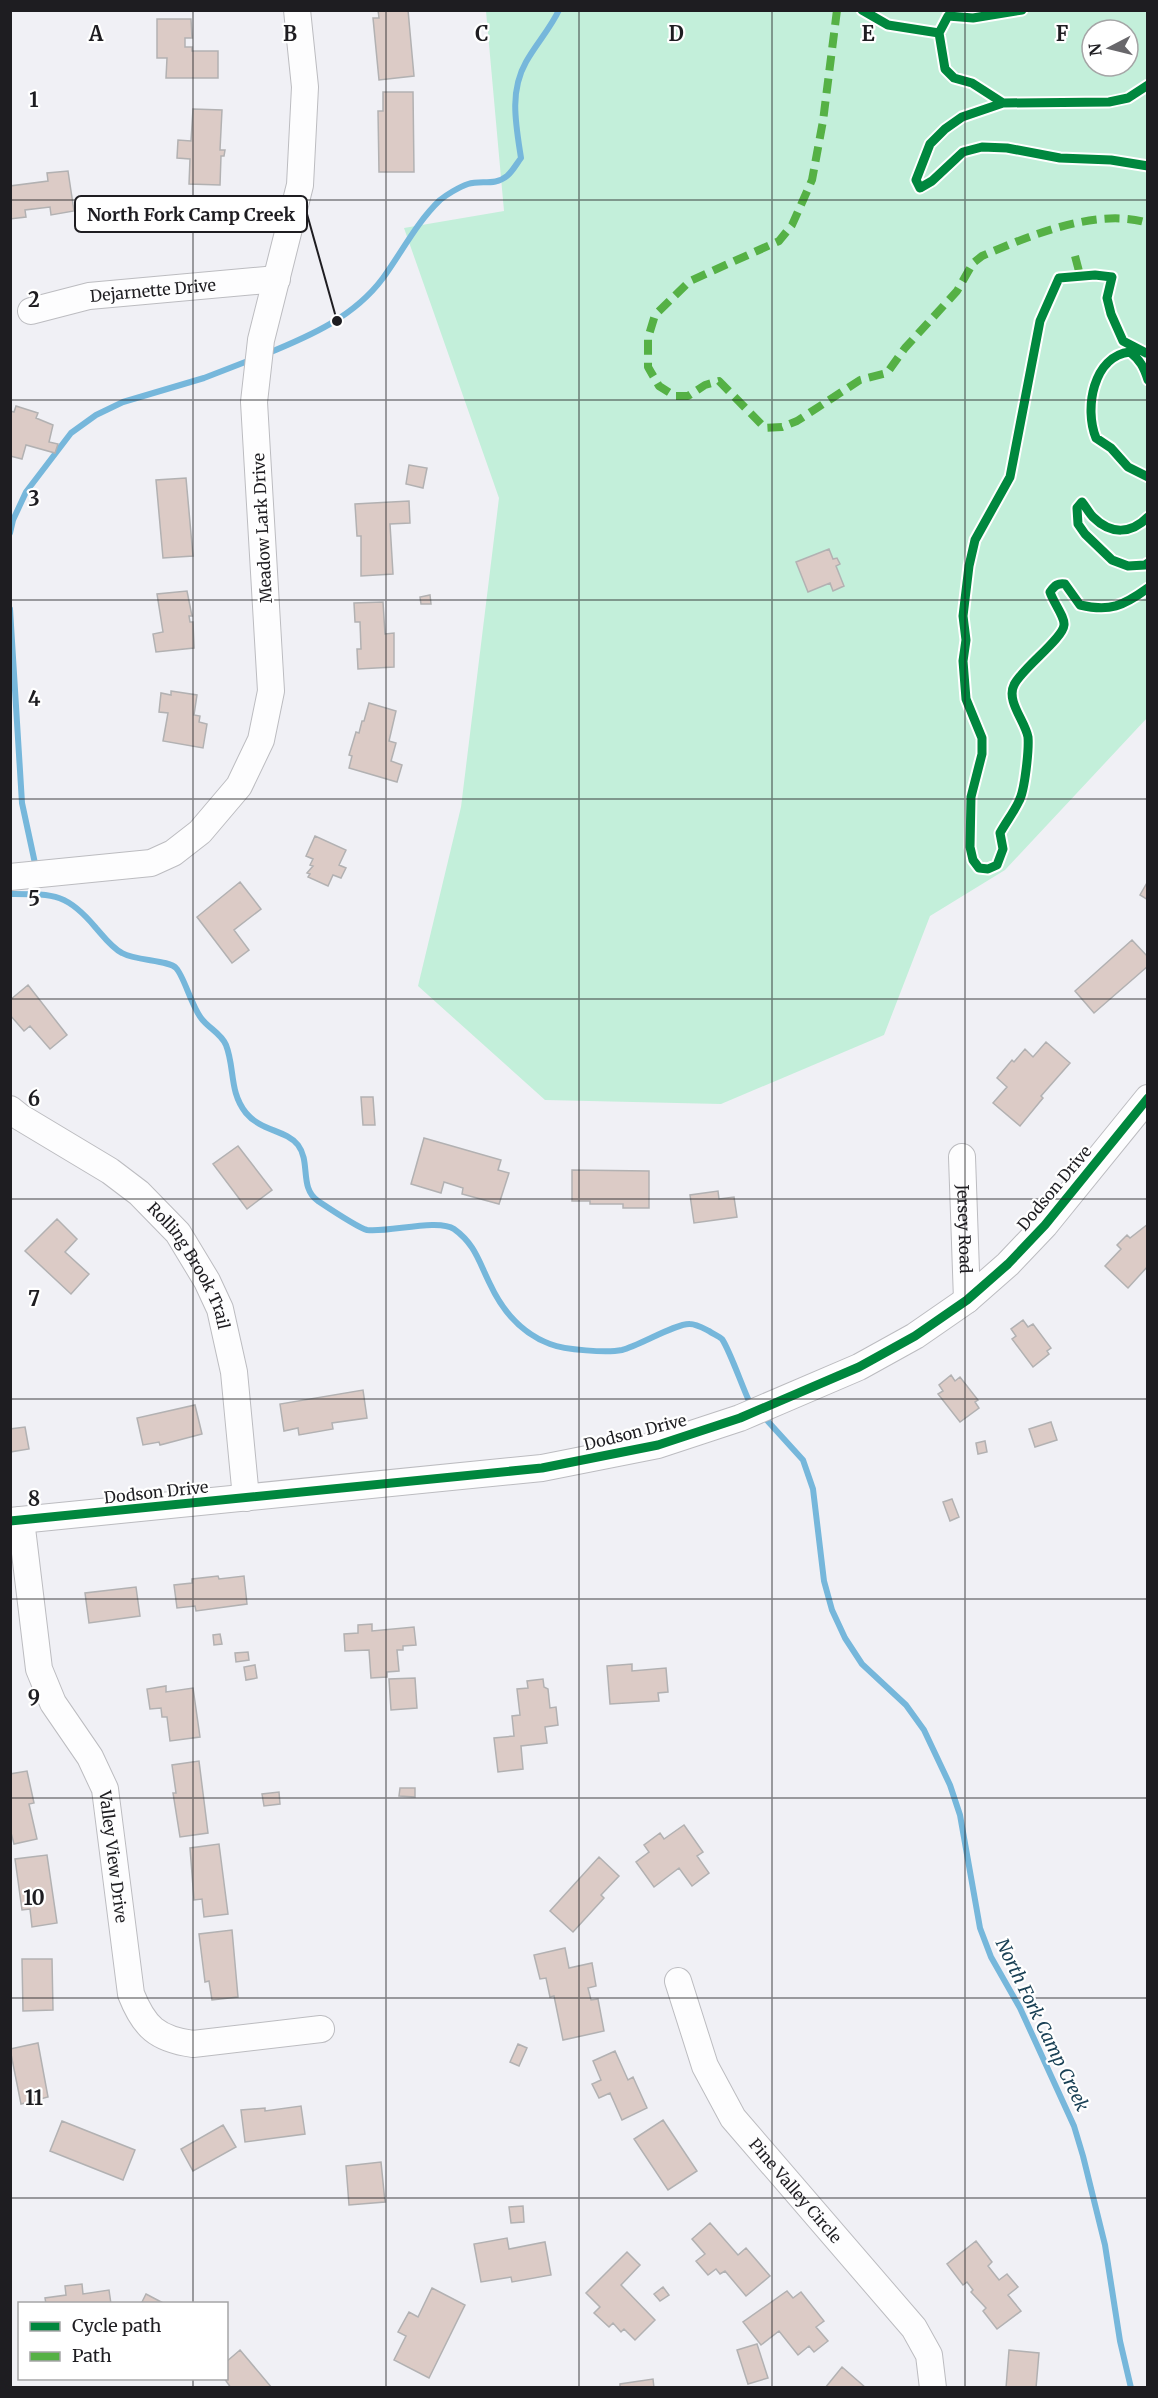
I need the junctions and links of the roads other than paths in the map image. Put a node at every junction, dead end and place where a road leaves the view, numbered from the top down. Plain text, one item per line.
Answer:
1 (297, 10) edge
2 (277, 279) junction
3 (31, 311) dead end
4 (10, 877) edge
5 (1148, 1098) edge
6 (10, 1109) edge
7 (962, 1157) dead end
8 (967, 1300) junction
9 (246, 1498) junction
10 (16, 1521) edge
11 (678, 1981) dead end
12 (321, 2029) dead end
13 (933, 2388) edge

1 - 2 street, Meadow Lark Drive
2 - 3 street, Dejarnette Drive
2 - 4 street, Meadow Lark Drive
5 - 8 street, Dodson Drive
6 - 9 street, Rolling Brook Trail
7 - 8 street, Jersey Road
8 - 9 street, Dodson Drive
9 - 10 street, Dodson Drive
10 - 12 street, Valley View Drive
11 - 13 street, Pine Valley Circle

